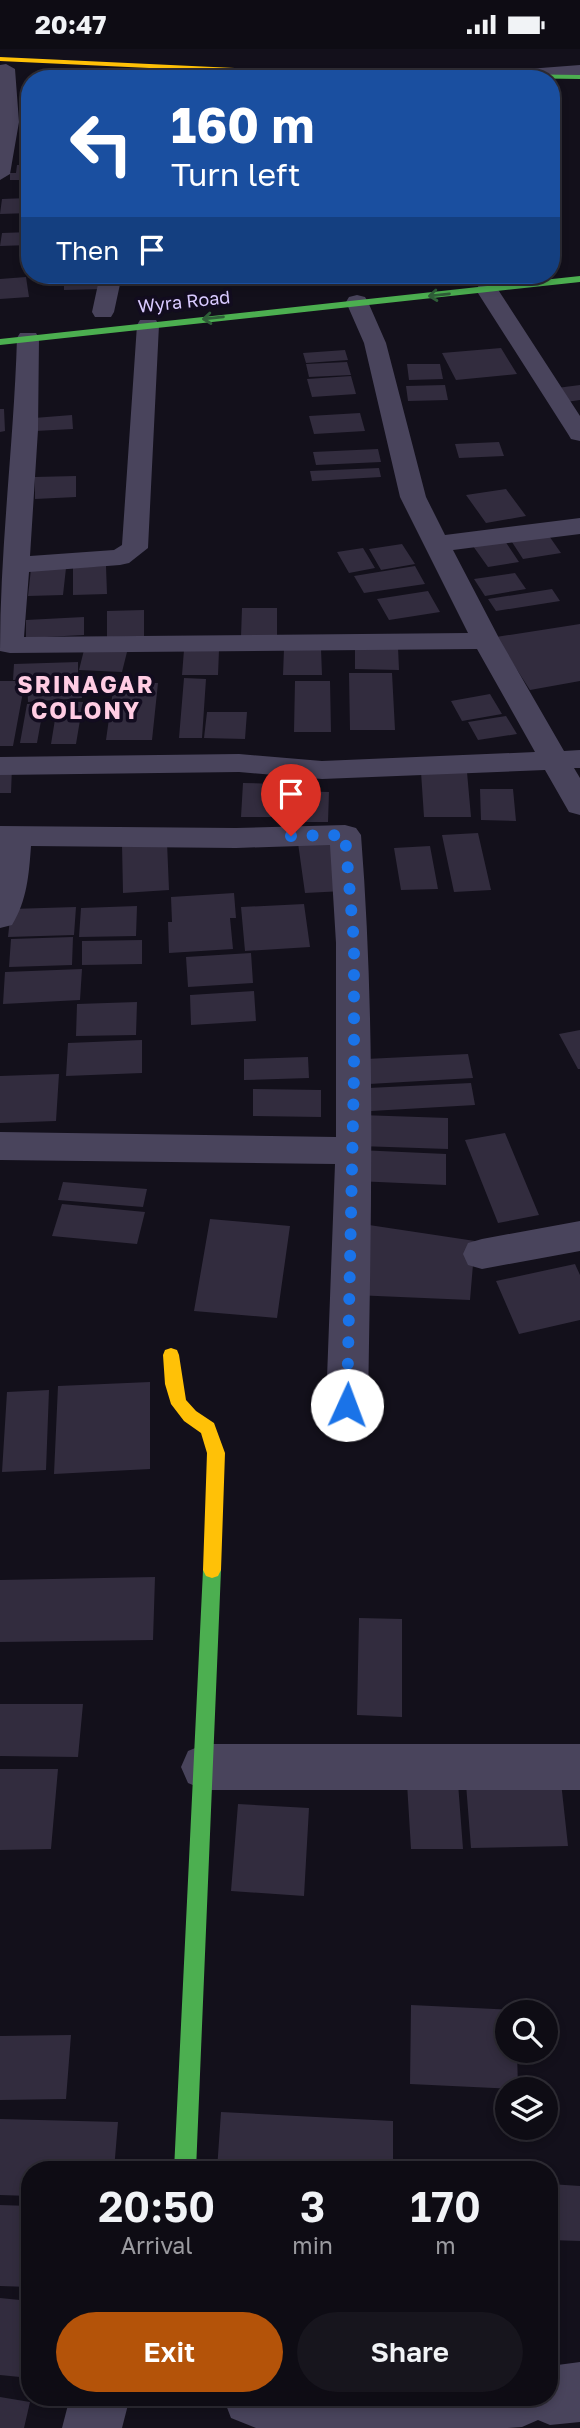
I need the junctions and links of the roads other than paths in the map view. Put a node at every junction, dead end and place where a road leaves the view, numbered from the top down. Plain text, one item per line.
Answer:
1 (2, 66) edge
2 (67, 70) edge
3 (151, 70) edge
4 (580, 70) edge
5 (560, 72) edge
6 (560, 77) edge
7 (580, 77) edge
8 (560, 86) edge
9 (580, 87) edge
10 (6, 97) edge
11 (6, 116) edge
12 (1, 164) edge
13 (580, 279) edge
14 (560, 281) edge
15 (109, 284) edge
16 (400, 284) edge
17 (538, 284) edge
18 (487, 290) junction
19 (408, 299) junction
20 (357, 302) junction
21 (103, 312) dead end
22 (148, 325) junction
23 (28, 338) junction
24 (0, 342) edge
25 (579, 432) edge
26 (580, 526) edge
27 (436, 544) junction
28 (18, 565) junction
29 (486, 640) junction
30 (569, 761) edge
31 (0, 766) edge
32 (580, 805) edge
33 (8, 836) edge
34 (0, 917) edge
35 (0, 1146) edge
36 (354, 1151) junction
37 (580, 1236) edge
38 (482, 1254) dead end
39 (171, 1355) dead end
40 (347, 1405) dead end
41 (205, 1767) junction
42 (580, 1767) edge
43 (185, 2161) edge
44 (580, 2392) edge
45 (558, 2394) edge
46 (98, 2406) edge
47 (272, 2406) edge
48 (450, 2406) edge
49 (307, 2422) edge
50 (92, 2428) edge

1 - 2 main road
1 - 3 main road
1 - 10 street
4 - 5 street
6 - 7 main road
8 - 9 main road
10 - 11 street
11 - 12 street
13 - 14 main road, Wyra Road
15 - 21 street
16 - 19 main road
17 - 18 main road, Wyra Road
18 -> 19 main road, Wyra Road
18 - 25 street
19 - 20 main road, Wyra Road
20 -> 22 main road, Wyra Road
20 - 27 street
22 - 23 main road, Wyra Road
22 - 28 street
23 - 24 main road, Wyra Road
23 - 28 street
26 - 27 street
27 - 29 street
28 - 29 street
29 - 30 street
30 - 31 street
30 - 32 street
33 - 34 street
33 - 36 street
35 - 36 street
36 - 40 street
37 - 38 street
39 - 41 main road
41 - 42 street
41 - 43 main road
44 - 45 street
46 - 50 street
47 - 49 street
48 - 49 street

